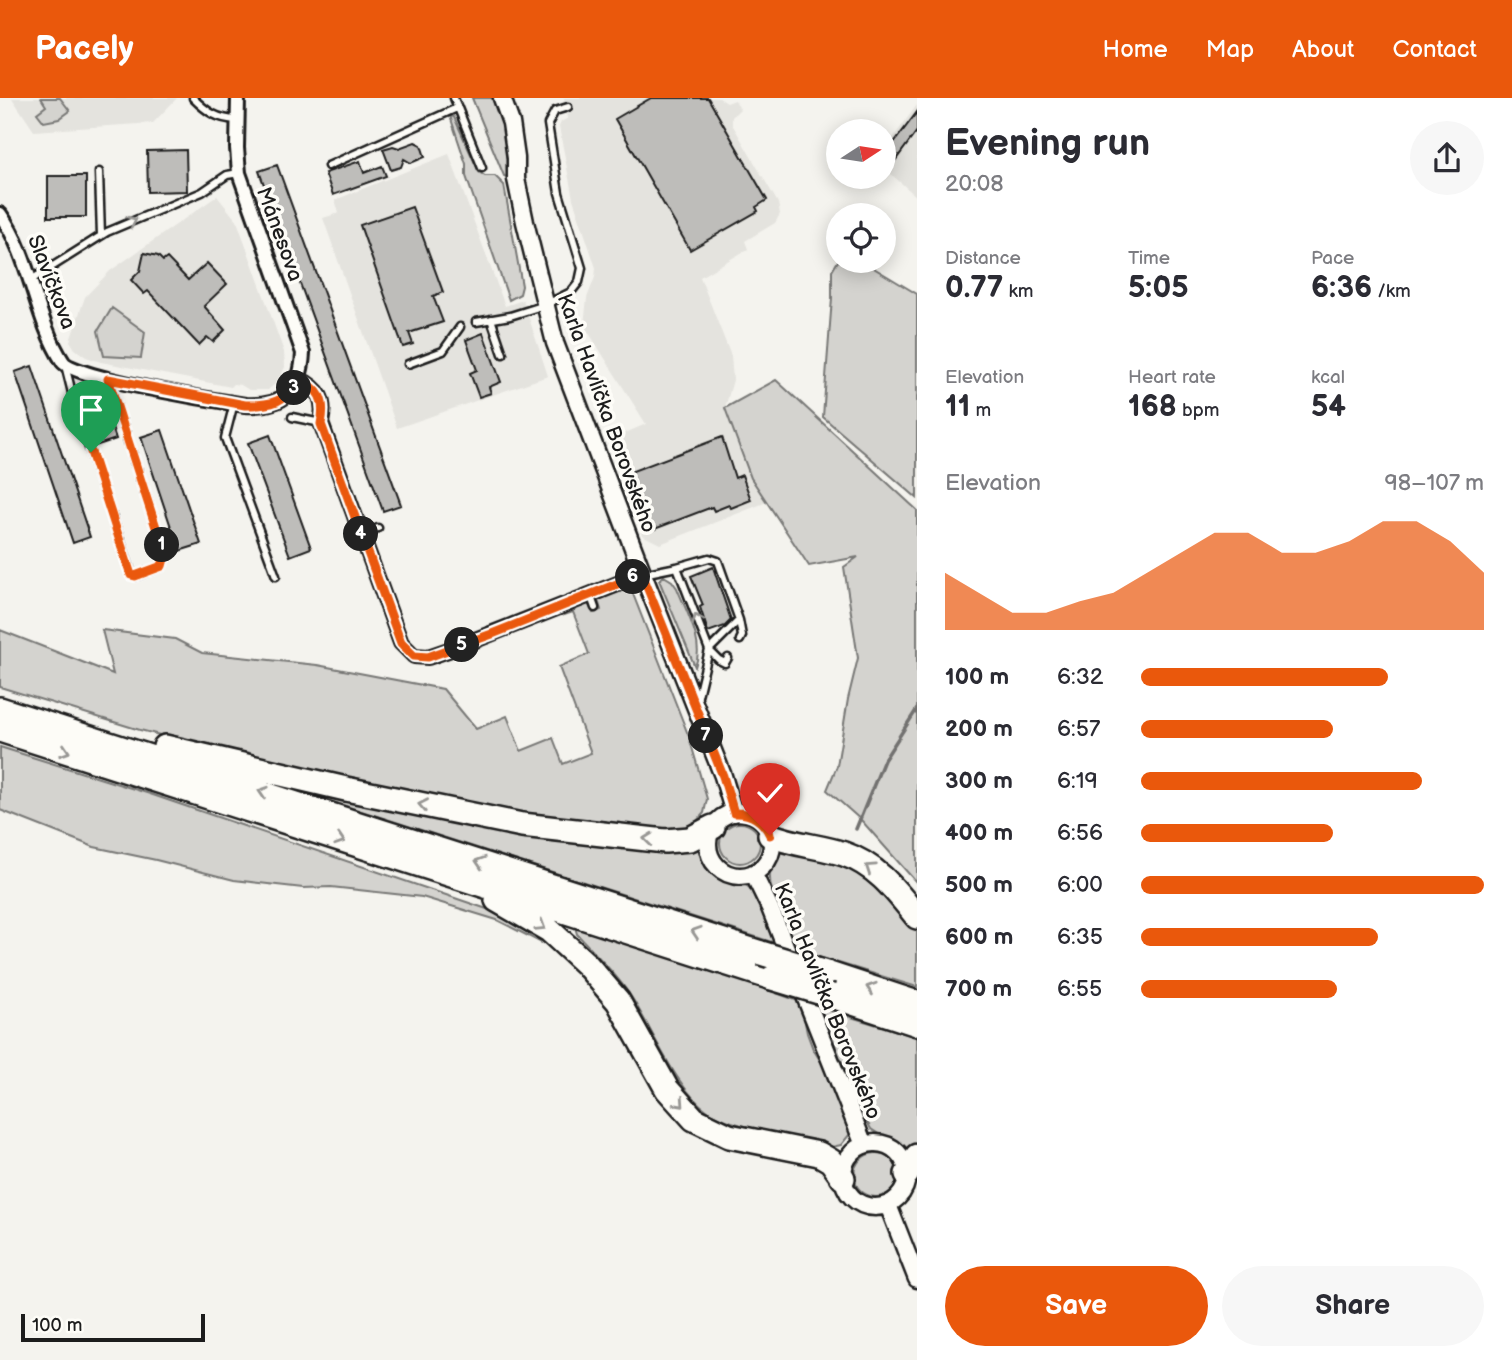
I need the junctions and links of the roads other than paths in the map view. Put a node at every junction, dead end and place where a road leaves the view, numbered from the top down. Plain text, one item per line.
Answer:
1 (193, 98) edge
2 (238, 98) edge
3 (454, 98) edge
4 (502, 98) edge
5 (568, 107) dead end
6 (457, 108) junction
7 (237, 120) junction
8 (328, 166) dead end
9 (482, 168) dead end
10 (99, 172) dead end
11 (239, 173) junction
12 (0, 214) edge
13 (101, 236) junction
14 (31, 280) junction
15 (545, 305) junction
16 (491, 319) junction
17 (476, 321) dead end
18 (460, 327) dead end
19 (503, 354) dead end
20 (65, 365) junction
21 (408, 365) dead end
22 (108, 379) junction
23 (299, 379) junction
24 (234, 403) junction
25 (292, 417) dead end
26 (321, 424) junction
27 (378, 528) dead end
28 (361, 535) junction
29 (677, 567) junction
30 (642, 574) junction
31 (276, 576) dead end
32 (590, 594) junction
33 (595, 608) dead end
34 (739, 620) junction
35 (740, 639) dead end
36 (709, 650) junction
37 (728, 659) dead end
38 (695, 708) junction
39 (0, 709) edge
40 (62, 728) junction
41 (0, 730) edge
42 (734, 813) junction
43 (713, 827) junction
44 (770, 835) junction
45 (753, 873) junction
46 (461, 879) junction
47 (917, 917) edge
48 (917, 1003) edge
49 (917, 1024) edge
50 (864, 1145) junction
51 (912, 1165) edge
52 (843, 1178) junction
53 (888, 1205) junction
54 (917, 1279) edge

1 - 7 lane
2 - 7 street, Mánesova
3 - 6 lane
4 - 15 street, Karla Havlíčka Borovského
5 - 15 lane
6 - 8 lane
6 - 9 lane
7 - 11 street, Mánesova
10 - 13 lane
13 -> 11 lane
11 - 23 street, Mánesova
12 - 14 street, Slavíčkova
13 - 14 lane
14 - 20 street, Slavíčkova
15 - 16 lane
15 - 30 street, Karla Havlíčka Borovského
16 - 17 lane
16 - 19 lane
18 - 21 lane
20 - 22 street
20 - 22 lane, Slavíčkova
22 - 24 street
23 - 24 street
23 - 26 street
24 - 31 lane
25 - 26 lane
26 - 28 street
27 - 28 lane
28 - 32 street
29 - 30 lane
29 - 34 lane
36 -> 29 lane
30 - 32 street
30 - 38 street, Karla Havlíčka Borovského
32 - 33 lane
34 - 35 lane
34 - 36 lane
36 - 37 lane
36 - 38 lane
38 - 42 street, Karla Havlíčka Borovského
39 - 40 highway
43 -> 40 highway
48 -> 40 highway, bridge
41 -> 46 highway
42 - 43 street
42 - 44 street
43 - 45 street
44 - 45 street
47 -> 44 highway
45 - 50 street, Karla Havlíčka Borovského
46 - 49 highway, bridge
46 -> 52 highway
50 - 51 street
50 - 52 street
51 - 53 street
52 - 53 street
53 - 54 street

